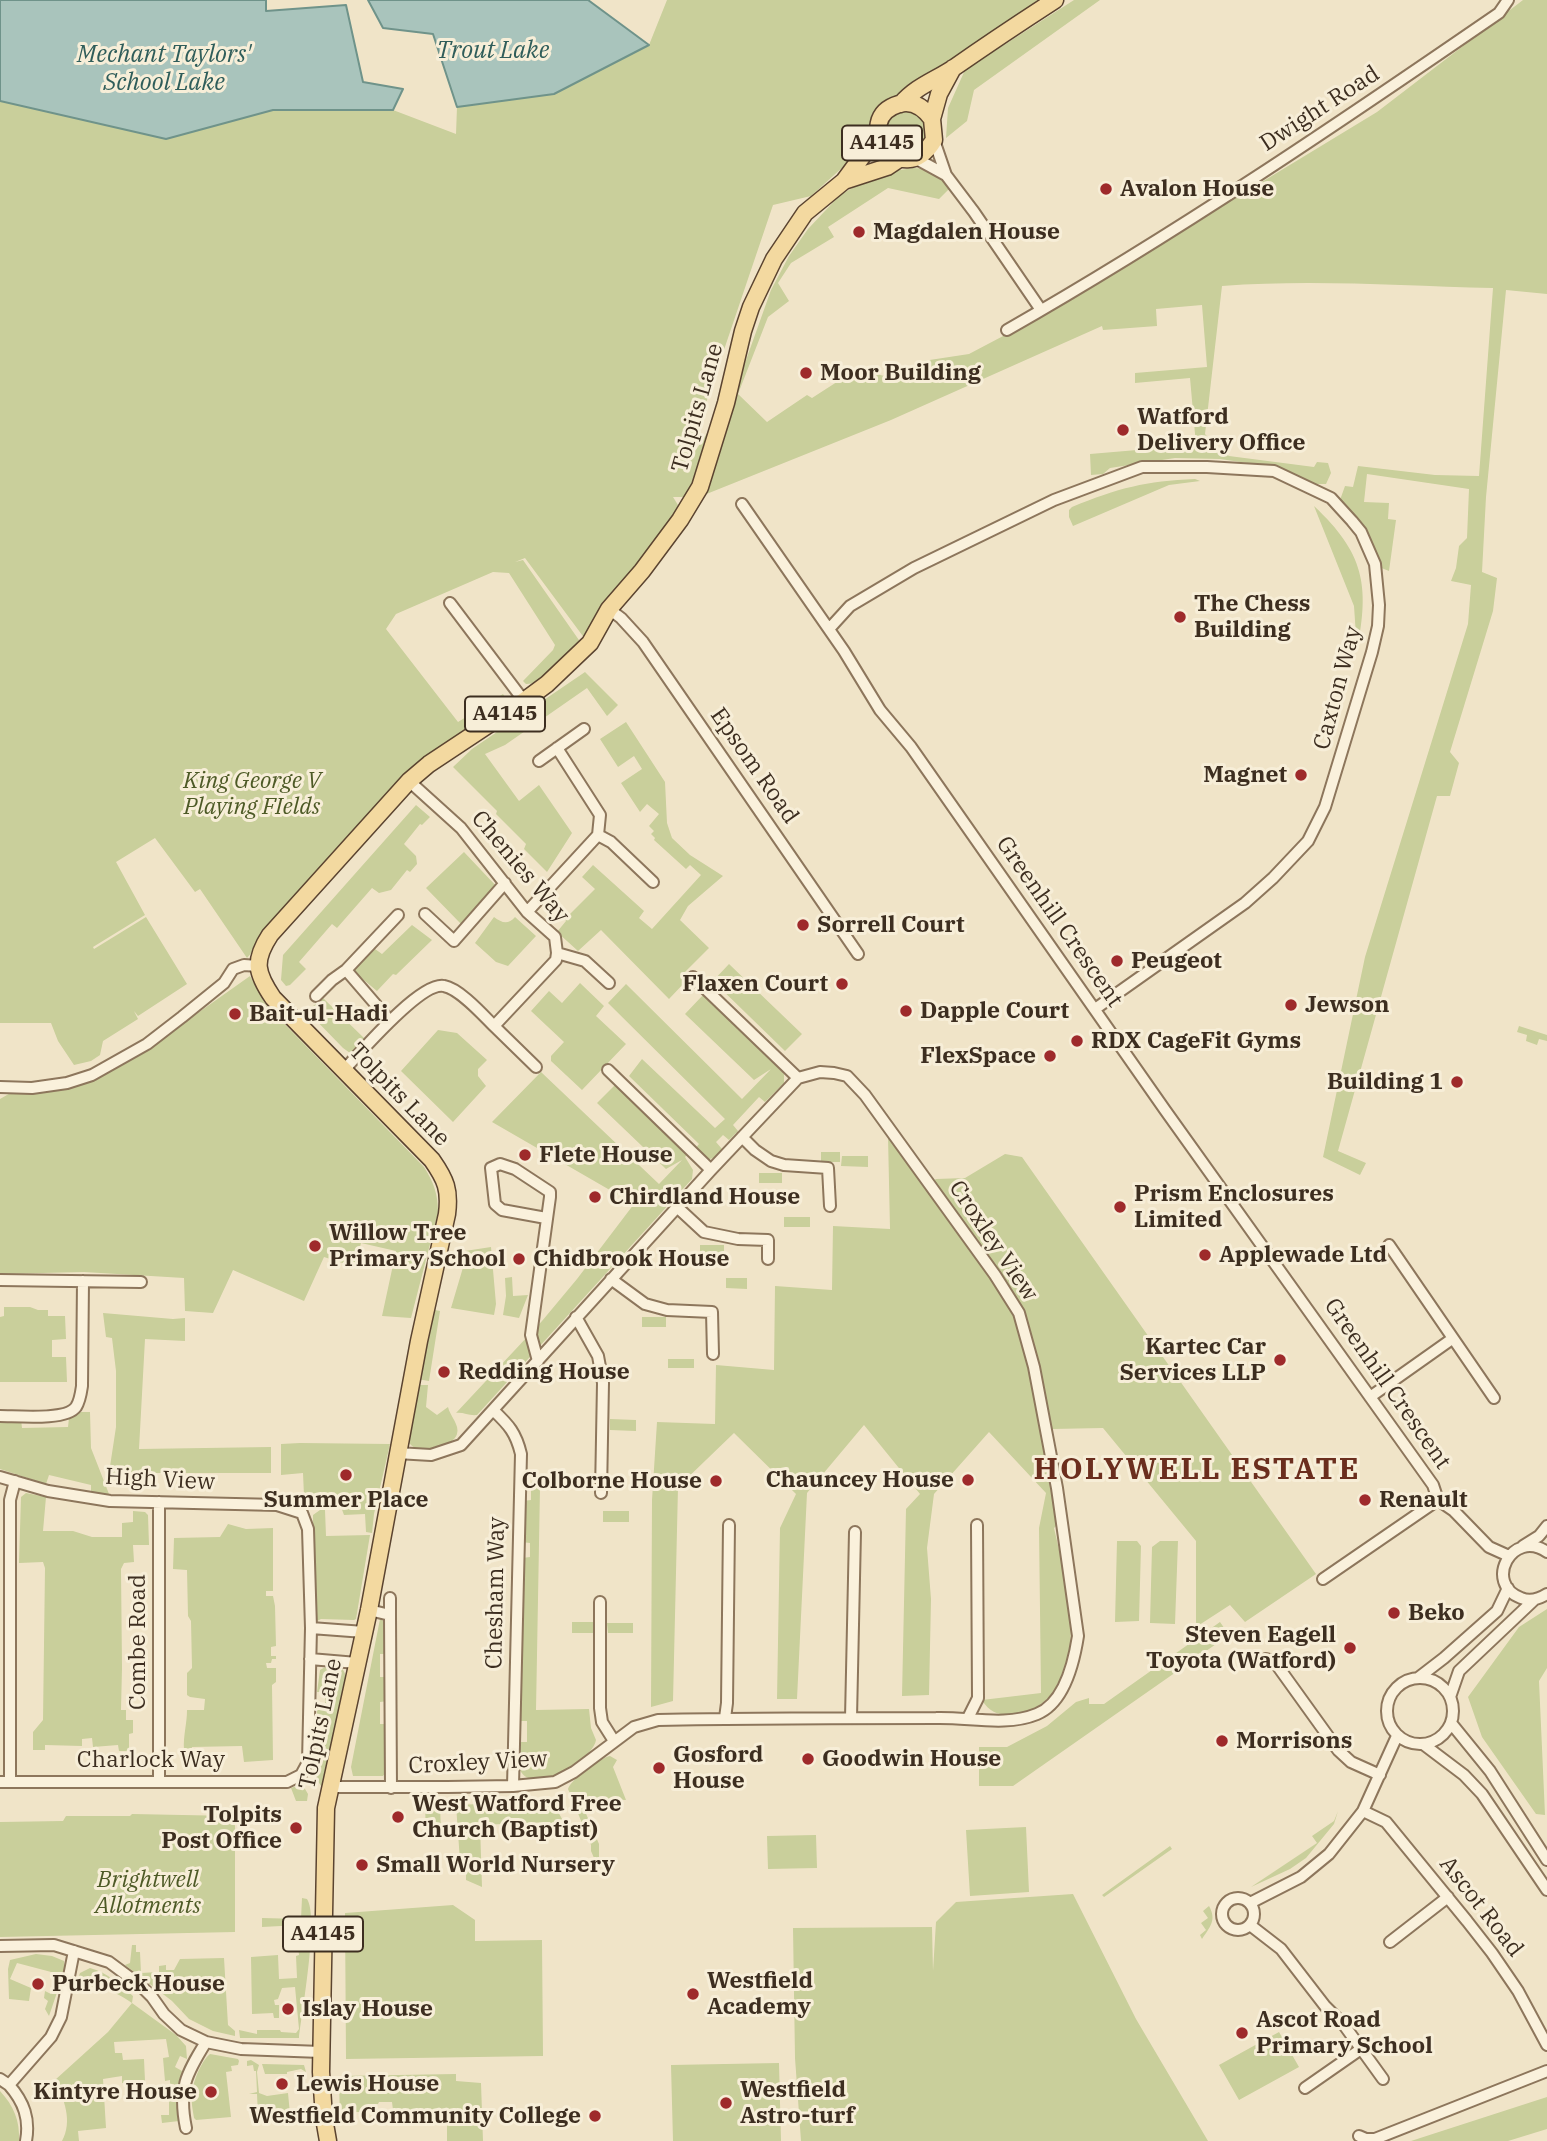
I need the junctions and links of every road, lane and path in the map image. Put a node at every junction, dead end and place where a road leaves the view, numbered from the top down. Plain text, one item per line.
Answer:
1 (1055, 0) edge
2 (1508, 0) edge
3 (953, 68) junction
4 (901, 104) junction
5 (932, 119) junction
6 (878, 135) junction
7 (934, 140) junction
8 (907, 159) junction
9 (946, 175) junction
10 (844, 181) junction
11 (1041, 310) junction
12 (1007, 330) dead end
13 (742, 505) dead end
14 (450, 603) dead end
15 (609, 609) junction
16 (829, 629) junction
17 (524, 701) junction
18 (584, 729) dead end
19 (557, 748) junction
20 (539, 761) dead end
21 (409, 781) junction
22 (598, 835) junction
23 (653, 882) dead end
24 (505, 883) junction
25 (527, 912) junction
26 (425, 914) dead end
27 (398, 915) dead end
28 (558, 953) junction
29 (858, 954) dead end
30 (258, 966) junction
31 (346, 970) junction
32 (693, 977) dead end
33 (609, 983) dead end
34 (316, 996) dead end
35 (1096, 1009) junction
36 (390, 1021) junction
37 (494, 1026) junction
38 (522, 1055) junction
39 (514, 1064) dead end
40 (536, 1067) dead end
41 (608, 1070) dead end
42 (343, 1071) junction
43 (798, 1078) junction
44 (5, 1087) edge
45 (0, 1094) edge
46 (742, 1137) junction
47 (711, 1170) junction
48 (831, 1206) dead end
49 (677, 1207) junction
50 (546, 1218) junction
51 (1389, 1245) dead end
52 (768, 1259) dead end
53 (611, 1279) junction
54 (0, 1280) edge
55 (83, 1281) junction
56 (141, 1282) dead end
57 (576, 1317) junction
58 (1452, 1339) junction
59 (713, 1354) dead end
60 (538, 1361) junction
61 (1370, 1396) junction
62 (1494, 1398) dead end
63 (493, 1410) junction
64 (0, 1416) edge
65 (397, 1453) junction
66 (0, 1477) edge
67 (15, 1481) junction
68 (601, 1493) dead end
69 (1438, 1500) junction
70 (159, 1502) junction
71 (729, 1525) dead end
72 (977, 1525) dead end
73 (1547, 1526) edge
74 (308, 1529) joint
75 (855, 1532) dead end
76 (1521, 1548) junction
77 (1547, 1552) edge
78 (1509, 1556) junction
79 (1324, 1579) dead end
80 (1507, 1588) junction
81 (1547, 1594) edge
82 (390, 1598) dead end
83 (1534, 1600) junction
84 (600, 1602) dead end
85 (369, 1610) junction
86 (390, 1615) junction
87 (311, 1628) junction
88 (364, 1632) junction
89 (310, 1659) junction
90 (1266, 1659) dead end
91 (357, 1662) junction
92 (1419, 1678) junction
93 (1450, 1697) junction
94 (725, 1718) junction
95 (851, 1718) junction
96 (968, 1718) junction
97 (1451, 1723) junction
98 (1397, 1736) junction
99 (614, 1741) junction
100 (1423, 1744) junction
101 (300, 1775) joint
102 (1380, 1775) junction
103 (159, 1781) junction
104 (5, 1782) edge
105 (513, 1786) junction
106 (331, 1787) junction
107 (391, 1788) junction
108 (1363, 1811) junction
109 (1547, 1860) edge
110 (1547, 1890) edge
111 (1448, 1897) junction
112 (1250, 1903) junction
113 (1250, 1924) junction
114 (1390, 1942) dead end
115 (0, 1946) edge
116 (74, 1951) junction
117 (205, 2042) junction
118 (1547, 2045) edge
119 (1361, 2049) junction
120 (321, 2052) junction
121 (1547, 2071) edge
122 (1383, 2079) dead end
123 (5, 2082) edge
124 (1305, 2088) dead end
125 (186, 2128) dead end
126 (1359, 2136) dead end
127 (26, 2141) edge
128 (328, 2141) edge

1 - 3 main road, Tolpits Lane / A4145
2 - 11 street, Dwight Road
3 - 4 main road, Tolpits Lane / A4145
3 - 5 main road, Tolpits Lane / A4145
4 - 5 main road, A4145
4 - 6 main road, Tolpits Lane / A4145
5 - 7 main road, Tolpits Lane / A4145
6 - 8 main road, A4145
6 - 10 main road, Tolpits Lane / A4145
7 - 8 main road, Tolpits Lane / A4145
7 - 9 street
8 - 9 street
8 - 10 main road, Tolpits Lane / A4145
9 - 11 street
10 - 15 main road, Tolpits Lane / A4145
11 - 12 street, Dwight Road
13 - 16 street, Greenhill Crescent
14 - 17 street
15 - 17 main road, Tolpits Lane / A4145
15 - 29 street, Epsom Road
16 - 35 street, Greenhill Crescent
16 - 35 street, Caxton Way
17 - 21 main road, Tolpits Lane / A4145
18 - 19 street
19 - 20 street
19 - 22 street
21 - 24 street, Chenies Way
21 - 30 main road, Tolpits Lane / A4145
22 - 23 street
22 - 25 street
24 - 25 street, Chenies Way
24 - 26 street
25 - 28 street, Chenies Way
27 - 31 street
28 - 33 street
28 - 37 street, Chenies Way
30 - 42 main road, Tolpits Lane / A4145
30 - 44 street
31 - 34 street
31 - 36 street
32 - 43 street
35 - 61 street, Greenhill Crescent
36 - 37 street
36 - 42 street
37 - 38 street
38 - 39 street
38 - 40 street
41 - 47 street
42 - 65 main road, Tolpits Lane / A4145
43 - 46 street
43 - 96 street, Croxley View
44 - 45 street
46 - 47 street
46 - 48 street
47 - 49 street
49 - 52 street
49 - 53 street
50 - 50 street
50 - 60 street
51 - 58 street
53 - 57 street
53 - 59 street
54 - 55 street
55 - 56 street
55 - 64 street
57 - 60 street
57 - 68 street
58 - 61 street
58 - 62 street
60 - 63 street
61 - 69 street, Greenhill Crescent
63 - 65 street
63 - 105 street, Chesham Way
65 - 85 main road, Tolpits Lane / A4145
66 - 67 street, High View
67 - 70 street, High View
67 - 104 street
69 - 78 street, Greenhill Crescent
69 - 79 street, Greenhill Crescent
70 - 74 street, High View
70 - 103 street, Combe Road
71 - 94 street
72 - 96 street
73 - 76 street
74 - 87 street, Tolpits Lane
75 - 95 street
76 - 77 street
76 - 78 street
78 - 80 street
80 - 83 street
80 - 92 street
81 - 83 street
82 - 86 street
83 - 93 street
84 - 99 street
85 - 86 street
85 - 88 main road, Tolpits Lane / A4145
86 - 107 street
87 - 88 street
87 - 89 street, Tolpits Lane
88 - 91 main road, Tolpits Lane / A4145
89 - 91 street
89 - 101 street, Tolpits Lane
90 - 102 street
91 - 106 main road, Tolpits Lane / A4145
92 - 93 street
92 - 98 street
93 - 97 street
94 - 95 street, Croxley View
94 - 99 street, Croxley View
95 - 96 street, Croxley View
97 - 100 street
97 - 109 street
98 - 100 street
98 - 102 street
99 - 105 street, Croxley View
100 - 110 street
101 - 103 street, Charlock Way
102 - 108 street
103 - 104 street, Charlock Way
105 - 107 street, Croxley View
106 - 107 street, Croxley View
106 - 120 main road, Tolpits Lane / A4145
108 - 111 street, Ascot Road
108 - 112 street
111 - 114 street
111 - 118 street, Ascot Road
112 - 113 street
112 - 113 street
113 - 119 street
115 - 116 street
116 - 117 street
116 - 123 street
117 - 120 street
117 - 125 street
119 - 122 street
119 - 124 street
120 - 128 main road, Tolpits Lane / A4145
121 - 126 street
123 - 127 street

